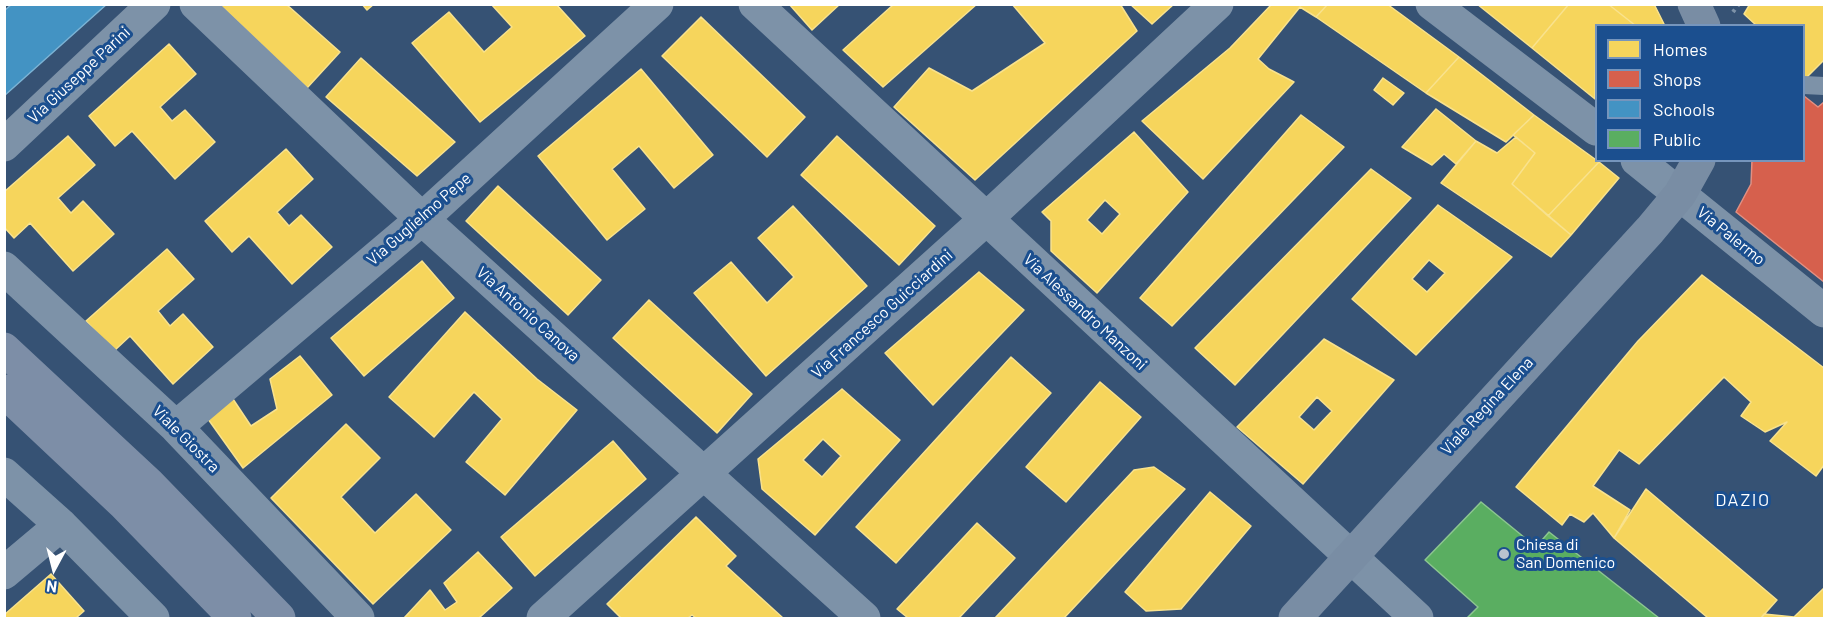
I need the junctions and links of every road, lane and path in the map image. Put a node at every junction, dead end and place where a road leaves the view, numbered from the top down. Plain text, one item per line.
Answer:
1 (154, 4) edge
2 (196, 4) edge
3 (657, 4) edge
4 (755, 4) edge
5 (1217, 4) edge
6 (1432, 4) edge
7 (1694, 4) edge
8 (1703, 24) edge
9 (1805, 85) edge
10 (1824, 86) edge
11 (1595, 128) edge
12 (4, 145) edge
13 (1640, 162) edge
14 (1698, 162) edge
15 (1680, 194) junction
16 (422, 219) junction
17 (985, 220) junction
18 (4, 268) edge
19 (1824, 311) edge
20 (4, 350) edge
21 (4, 391) edge
22 (176, 427) junction
23 (4, 474) edge
24 (705, 475) junction
25 (61, 525) junction
26 (1350, 556) junction
27 (4, 573) edge
28 (153, 618) edge
29 (235, 618) edge
30 (279, 618) edge
31 (358, 618) edge
32 (543, 618) edge
33 (864, 618) edge
34 (1295, 618) edge
35 (1417, 618) edge

1 - 12 street, Via Giuseppe Parini
2 - 16 street, Via Antonio Canova
3 - 16 street, Via Guglielmo Pepe
4 - 17 street, Via Alessandro Manzoni
5 - 17 street, Via Francesco Guicciardini
6 - 11 street
7 - 8 main road
9 - 10 lane
13 - 15 street, Via Palermo
14 - 15 main road, Viale Regina Elena
15 - 19 street, Via Palermo
15 - 26 main road, Viale Regina Elena
16 - 22 street, Via Guglielmo Pepe
16 - 24 street, Via Antonio Canova
17 - 24 street, Via Francesco Guicciardini
17 - 26 street, Via Alessandro Manzoni
18 - 22 street, Viale Giostra
20 - 30 main road
21 - 29 main road
22 - 31 street, Viale Giostra
23 - 25 street
24 - 32 street, Via Francesco Guicciardini
24 - 33 street, Via Antonio Canova
25 - 27 street
25 - 28 street
26 - 34 main road, Viale Regina Elena
26 - 35 street, Via Alessandro Manzoni

